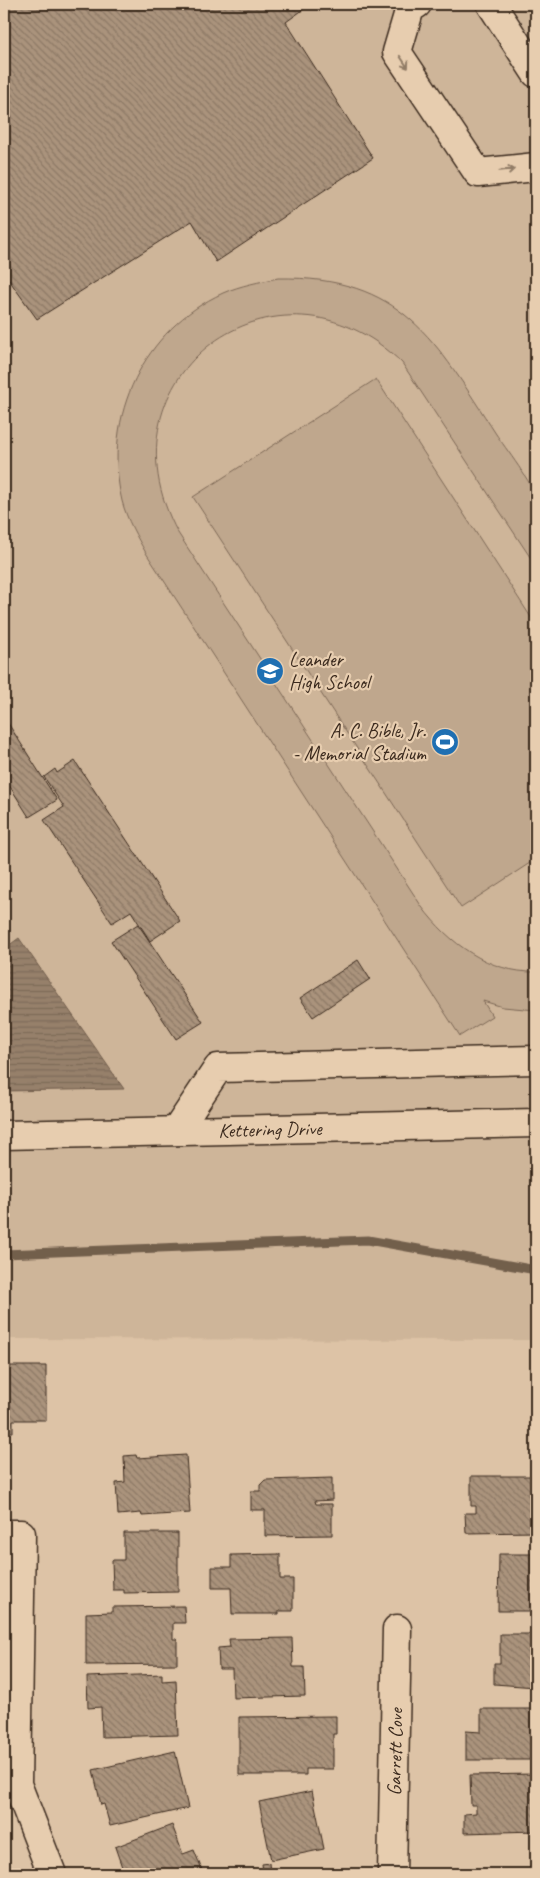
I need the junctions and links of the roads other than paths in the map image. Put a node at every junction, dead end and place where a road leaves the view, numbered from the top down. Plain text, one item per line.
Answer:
1 (417, 4) edge
2 (491, 4) edge
3 (536, 73) edge
4 (536, 167) edge
5 (536, 1060) edge
6 (536, 1123) edge
7 (176, 1131) junction
8 (4, 1134) edge
9 (12, 1534) edge
10 (397, 1629) dead end
11 (52, 1874) edge
12 (392, 1874) edge

1 -> 4 street
2 - 3 street
5 - 7 street
6 - 7 street, Kettering Drive
7 - 8 street, Kettering Drive
9 - 11 street
10 - 12 street, Garrett Cove

